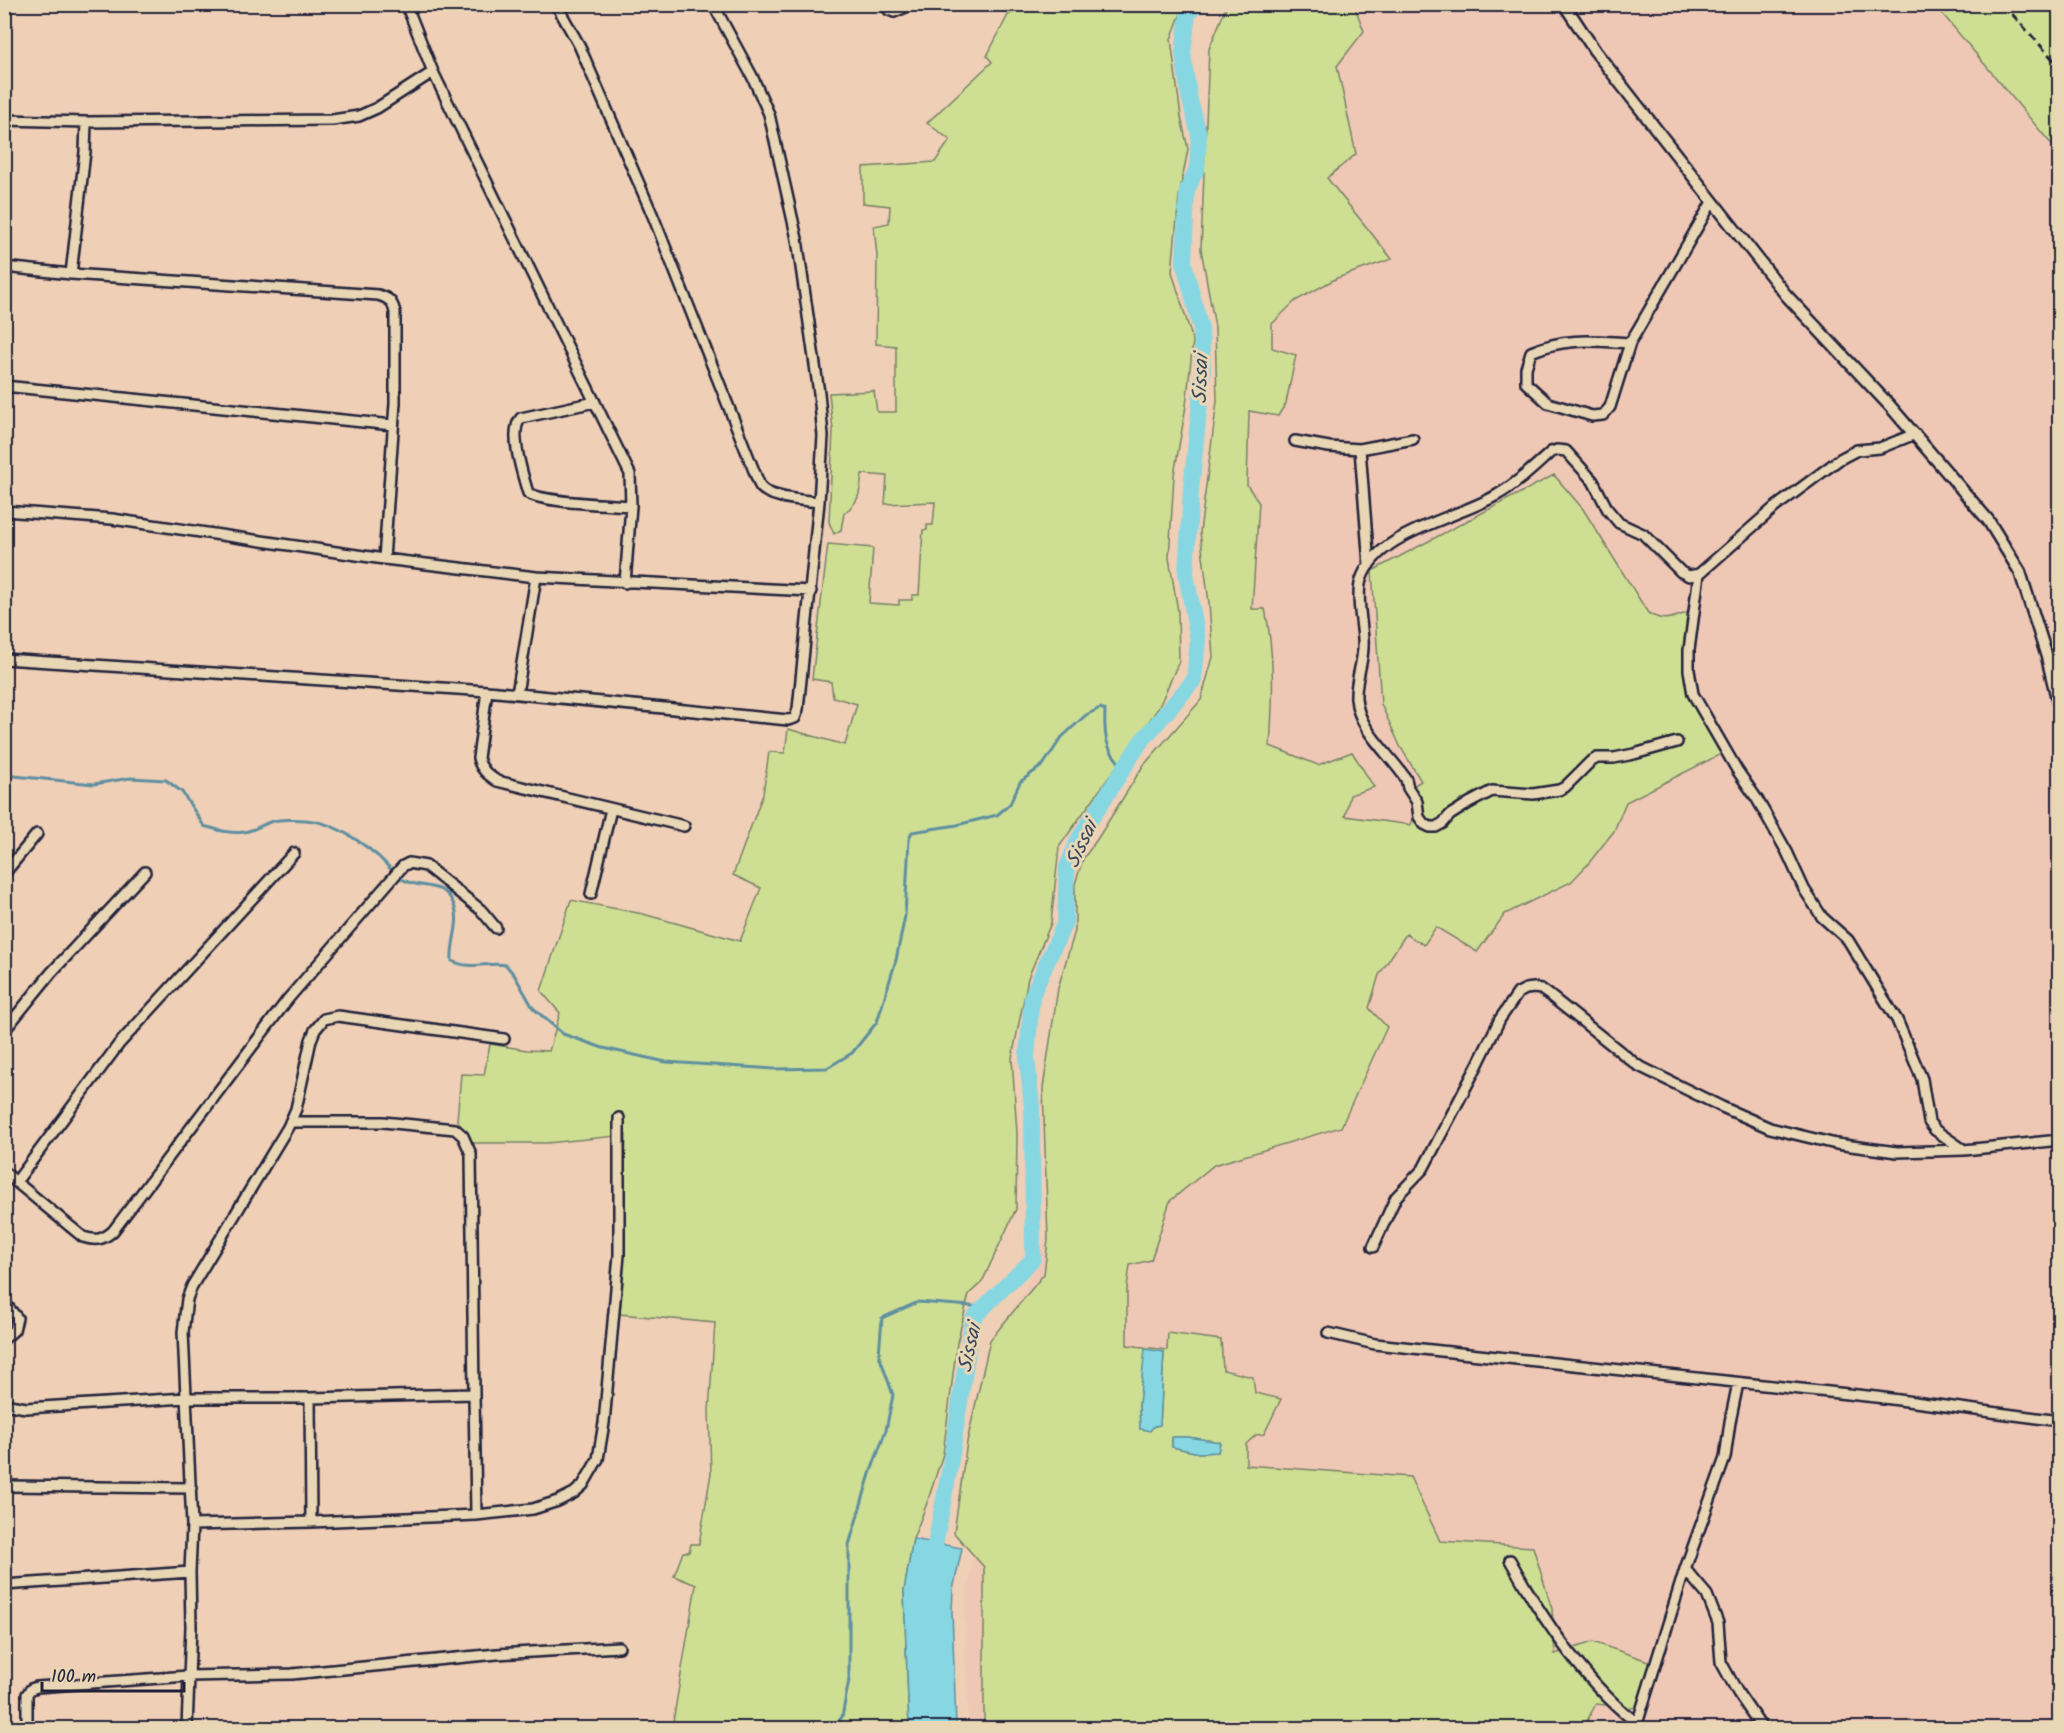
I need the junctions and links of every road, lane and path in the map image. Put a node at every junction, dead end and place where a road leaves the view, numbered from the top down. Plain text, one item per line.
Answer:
1 (406, 4) edge
2 (556, 4) edge
3 (713, 4) edge
4 (884, 4) edge
5 (913, 4) edge
6 (1564, 4) edge
7 (433, 72) junction
8 (4, 120) edge
9 (86, 122) junction
10 (1712, 202) junction
11 (4, 267) edge
12 (71, 274) junction
13 (1630, 343) junction
14 (4, 386) edge
15 (595, 402) junction
16 (393, 425) junction
17 (1915, 434) junction
18 (1413, 439) dead end
19 (1295, 441) dead end
20 (1359, 448) junction
21 (819, 502) junction
22 (631, 506) junction
23 (4, 511) edge
24 (384, 559) junction
25 (1369, 565) junction
26 (1699, 574) junction
27 (536, 577) junction
28 (625, 583) junction
29 (811, 591) junction
30 (4, 659) edge
31 (487, 691) junction
32 (517, 694) junction
33 (2060, 711) edge
34 (1677, 742) dead end
35 (611, 809) junction
36 (684, 826) dead end
37 (37, 834) dead end
38 (294, 853) dead end
39 (145, 872) dead end
40 (4, 873) edge
41 (591, 894) dead end
42 (496, 928) dead end
43 (4, 1031) edge
44 (504, 1039) dead end
45 (619, 1118) dead end
46 (290, 1122) junction
47 (2060, 1140) edge
48 (1964, 1150) junction
49 (4, 1172) edge
50 (16, 1182) junction
51 (1372, 1247) dead end
52 (4, 1302) edge
53 (1328, 1333) dead end
54 (4, 1339) edge
55 (1738, 1383) junction
56 (474, 1394) junction
57 (186, 1398) junction
58 (310, 1398) junction
59 (4, 1404) edge
60 (2060, 1421) edge
61 (4, 1486) edge
62 (191, 1488) junction
63 (476, 1515) junction
64 (311, 1522) junction
65 (192, 1525) junction
66 (1510, 1560) dead end
67 (1685, 1569) junction
68 (190, 1572) junction
69 (4, 1585) edge
70 (620, 1647) dead end
71 (188, 1676) junction
72 (1641, 1726) edge
73 (27, 1728) edge
74 (187, 1728) edge
75 (1762, 1728) edge

1 - 7 street
2 - 21 street
3 - 21 street
4 - 5 street
6 - 10 street
7 - 9 street
7 - 15 street
8 - 9 street
9 - 12 street
10 - 13 street
10 - 17 street
11 - 12 street
12 - 16 street
13 - 13 street
14 - 16 street
15 - 22 street
15 - 22 street
16 - 24 street
17 - 26 street
17 - 33 street
18 - 20 street
19 - 20 street
20 - 25 street
21 - 29 street
22 - 28 street
23 - 24 street
24 - 27 street
25 - 26 street
25 - 34 street
26 - 48 street
27 - 28 street
27 - 32 street
28 - 29 street
29 - 32 street
30 - 31 street
31 - 32 street
31 - 35 street
35 - 36 street
35 - 41 street
37 - 40 street
38 - 50 street
39 - 43 street
42 - 50 street
44 - 46 street
45 - 63 street
46 - 56 street
46 - 57 street
47 - 48 street
48 - 51 street
49 - 50 street
52 - 54 street
53 - 55 street
55 - 60 street
55 - 67 street
56 - 58 street
56 - 63 street
57 - 58 street
57 - 59 street
57 - 62 street
58 - 64 street
61 - 62 street
62 - 65 street
63 - 64 street
64 - 65 street
65 - 68 street
66 - 72 street
67 - 72 street
67 - 75 street
68 - 69 street
68 - 71 street
70 - 71 street
71 - 73 street
71 - 74 street

